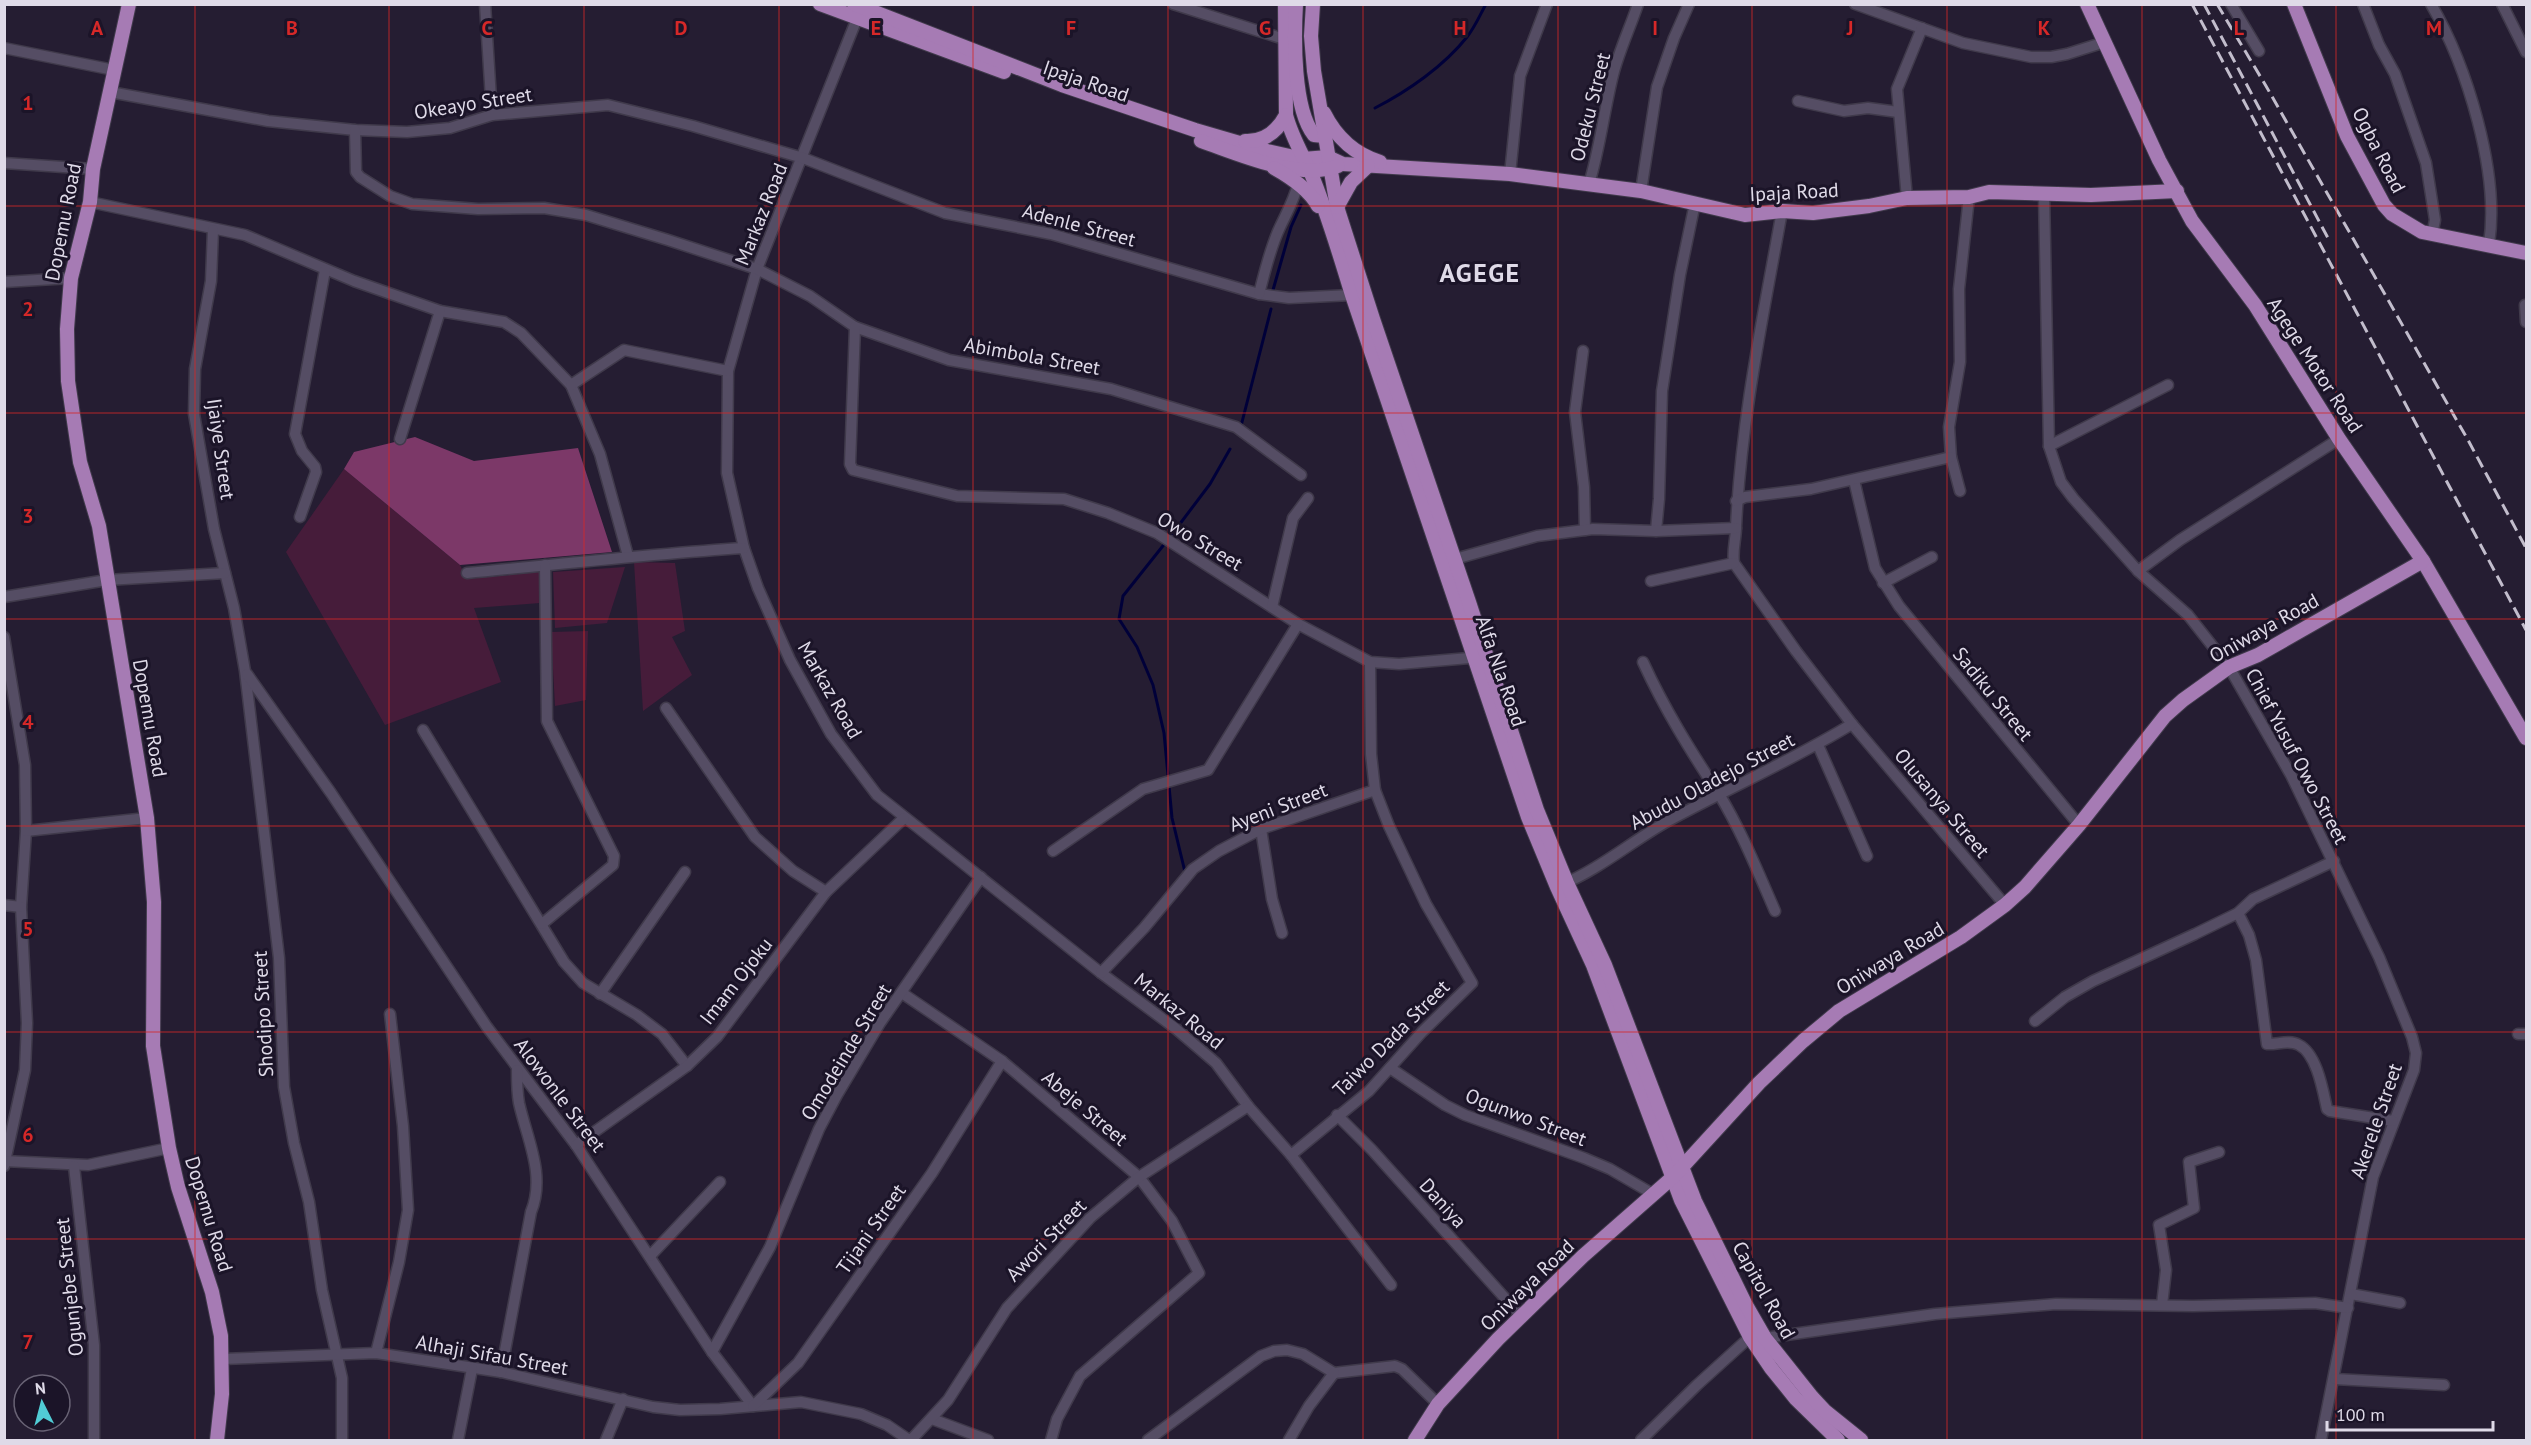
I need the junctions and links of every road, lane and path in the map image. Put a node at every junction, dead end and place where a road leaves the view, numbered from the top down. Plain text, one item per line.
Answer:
1 (129, 4) edge
2 (485, 4) edge
3 (820, 4) edge
4 (1173, 4) edge
5 (1285, 4) edge
6 (1296, 4) edge
7 (1313, 4) edge
8 (1547, 4) edge
9 (1638, 4) edge
10 (1689, 4) edge
11 (1855, 4) edge
12 (2087, 4) edge
13 (2231, 4) edge
14 (2294, 4) edge
15 (2363, 4) edge
16 (2431, 4) edge
17 (2502, 4) edge
18 (859, 8) edge
19 (1922, 28) junction
20 (1284, 39) junction
21 (2105, 42) junction
22 (4, 48) edge
23 (2259, 51) dead end
24 (2526, 52) edge
25 (114, 70) junction
26 (110, 92) junction
27 (1798, 101) dead end
28 (1318, 103) junction
29 (1898, 112) junction
30 (492, 115) junction
31 (1286, 115) junction
32 (355, 130) junction
33 (1324, 136) junction
34 (1223, 138) junction
35 (802, 158) junction
36 (1264, 162) junction
37 (4, 163) edge
38 (1334, 164) junction
39 (1306, 165) junction
40 (1368, 166) junction
41 (1396, 168) junction
42 (93, 169) junction
43 (1510, 174) junction
44 (1298, 184) junction
45 (1589, 184) junction
46 (1641, 191) junction
47 (2177, 191) junction
48 (2044, 194) junction
49 (1969, 197) junction
50 (1907, 198) junction
51 (90, 202) junction
52 (1695, 203) junction
53 (1337, 207) junction
54 (1782, 211) junction
55 (213, 230) junction
56 (1334, 233) junction
57 (2432, 235) junction
58 (2489, 244) junction
59 (2526, 253) edge
60 (757, 269) junction
61 (325, 270) junction
62 (71, 278) junction
63 (4, 282) edge
64 (1357, 292) junction
65 (1259, 294) junction
66 (2525, 305) edge
67 (440, 311) junction
68 (2526, 322) edge
69 (855, 327) junction
70 (1583, 351) dead end
71 (728, 371) junction
72 (571, 385) junction
73 (2169, 385) dead end
74 (400, 439) dead end
75 (2340, 439) junction
76 (2049, 446) junction
77 (1951, 456) junction
78 (1301, 475) dead end
79 (1854, 480) junction
80 (1960, 491) dead end
81 (1308, 498) dead end
82 (1736, 501) junction
83 (300, 517) dead end
84 (1736, 528) junction
85 (1585, 530) junction
86 (1656, 531) junction
87 (744, 548) junction
88 (628, 556) junction
89 (1932, 557) dead end
90 (1455, 559) junction
91 (2423, 561) junction
92 (1734, 563) junction
93 (545, 565) junction
94 (2138, 571) junction
95 (225, 573) junction
96 (467, 573) dead end
97 (107, 580) junction
98 (1651, 581) dead end
99 (1883, 583) junction
100 (4, 597) edge
101 (1272, 607) junction
102 (1298, 624) junction
103 (4, 637) edge
104 (1482, 657) junction
105 (1370, 662) junction
106 (1643, 662) dead end
107 (2229, 667) junction
108 (245, 671) junction
109 (666, 708) dead end
110 (1852, 724) junction
111 (423, 730) dead end
112 (2526, 738) edge
113 (1818, 745) junction
114 (1375, 790) junction
115 (1719, 796) junction
116 (147, 818) junction
117 (904, 818) junction
118 (2079, 825) junction
119 (1261, 829) junction
120 (26, 831) junction
121 (1053, 851) dead end
122 (1867, 856) dead end
123 (2334, 861) junction
124 (685, 872) dead end
125 (981, 877) junction
126 (1562, 885) junction
127 (826, 892) junction
128 (4, 905) edge
129 (2005, 905) junction
130 (21, 907) junction
131 (1774, 911) dead end
132 (2238, 913) junction
133 (542, 924) junction
134 (1282, 933) dead end
135 (1101, 973) junction
136 (902, 993) junction
137 (600, 994) junction
138 (390, 1014) dead end
139 (2035, 1021) dead end
140 (1002, 1061) junction
141 (687, 1066) junction
142 (1390, 1068) junction
143 (517, 1070) junction
144 (1248, 1106) junction
145 (1337, 1115) junction
146 (2393, 1121) junction
147 (576, 1145) junction
148 (168, 1148) junction
149 (2219, 1152) dead end
150 (1291, 1155) junction
151 (5, 1163) edge
152 (74, 1166) junction
153 (1677, 1172) junction
154 (1139, 1178) junction
155 (720, 1182) dead end
156 (1653, 1194) junction
157 (650, 1256) junction
158 (1390, 1285) dead end
159 (2351, 1294) junction
160 (2400, 1303) dead end
161 (2162, 1305) junction
162 (2348, 1308) junction
163 (1521, 1316) junction
164 (1750, 1337) junction
165 (1765, 1338) junction
166 (712, 1352) junction
167 (336, 1353) junction
168 (376, 1353) junction
169 (223, 1359) junction
170 (472, 1369) junction
171 (501, 1372) junction
172 (1334, 1373) junction
173 (2335, 1379) junction
174 (2444, 1385) dead end
175 (623, 1399) junction
176 (1438, 1404) junction
177 (753, 1406) junction
178 (932, 1419) junction
179 (94, 1440) edge
180 (217, 1440) edge
181 (342, 1440) edge
182 (458, 1440) edge
183 (606, 1440) edge
184 (910, 1440) edge
185 (988, 1440) edge
186 (1051, 1440) edge
187 (1148, 1440) edge
188 (1289, 1440) edge
189 (1415, 1440) edge
190 (1643, 1440) edge
191 (1838, 1440) edge
192 (1860, 1440) edge
193 (2322, 1440) edge

1 - 25 main road, Dopemu Road
2 - 30 street
3 - 18 main road, Ipaja Road
4 - 20 street
5 - 20 main road, Alfa Nla Road
6 - 33 main road
7 - 28 main road, Alfa Nla Road
8 - 43 street
9 - 45 street, Odeku Street
10 - 46 street
11 - 19 street
12 - 21 main road, Agege Motor Road
13 - 23 street
14 - 57 main road, Ogba Road
15 - 57 street
16 - 58 street
17 - 24 street
18 - 34 main road, Ipaja Road
18 - 35 street, Markaz Road
18 - 36 main road, Ipaja Road
19 - 21 street
19 - 29 street
20 - 31 main road, Alfa Nla Road
21 - 47 main road, Agege Motor Road
22 - 25 street
25 - 26 main road, Dopemu Road
26 - 32 street, Okeayo Street
26 - 42 main road, Dopemu Road
27 - 29 street
28 - 33 main road, Alfa Nla Road
28 - 41 main road
29 - 50 street
30 - 32 street, Okeayo Street
30 - 35 street, Okeayo Street
31 - 34 main road
31 - 39 main road, Alfa Nla Road
32 - 60 street, Abimbola Street
33 - 38 main road, Alfa Nla Road
34 - 39 main road, Ipaja Road
35 - 60 street, Markaz Road
35 - 65 street, Adenle Street
36 - 39 main road, Ipaja Road
36 - 44 main road
37 - 42 street
38 - 39 main road, Ipaja Road
38 - 40 main road, Ipaja Road
38 - 53 main road, Alfa Nla Road
39 - 56 main road, Alfa Nla Road
40 - 41 main road, Ipaja Road
40 - 53 main road
41 - 43 main road, Ipaja Road
42 - 51 main road, Dopemu Road
43 - 45 main road, Ipaja Road
44 - 56 main road
44 - 65 street
45 - 46 main road, Ipaja Road
46 - 52 main road, Ipaja Road
47 - 48 main road, Ipaja Road
47 - 75 main road, Agege Motor Road
48 - 49 main road, Ipaja Road
48 - 76 street, Chief Yusuf Owo Street
49 - 50 main road, Ipaja Road
49 - 77 street
50 - 54 main road, Ipaja Road
51 - 55 street
51 - 62 main road, Dopemu Road
52 - 54 main road, Ipaja Road
52 - 86 street
53 - 64 main road, Alfa Nla Road
54 - 82 street
55 - 61 street
55 - 95 street, Ijaiye Street
56 - 64 main road, Alfa Nla Road
57 - 58 main road, Ogba Road
58 - 59 main road, Ogba Road
60 - 69 street, Abimbola Street
60 - 71 street, Markaz Road
61 - 67 street
61 - 83 street
62 - 63 street
62 - 97 main road, Dopemu Road
64 - 65 street, Adenle Street
64 - 90 main road, Alfa Nla Road
64 - 104 main road, Alfa Nla Road
66 - 68 street
67 - 72 street
67 - 74 street
69 - 78 street, Abimbola Street
69 - 101 street, Owo Street
70 - 85 street
71 - 72 street
71 - 87 street, Markaz Road
72 - 88 street
73 - 76 street
75 - 91 main road, Agege Motor Road
75 - 94 street
76 - 94 street, Chief Yusuf Owo Street
77 - 79 street
77 - 80 street
79 - 82 street
79 - 99 street, Sadiku Street
81 - 101 street
82 - 84 street
84 - 86 street
84 - 92 street
85 - 86 street
85 - 90 street
87 - 88 street
87 - 117 street, Markaz Road
88 - 93 street
89 - 99 street
90 - 104 main road, Alfa Nla Road
91 - 107 main road, Oniwaya Road
91 - 112 main road, Agege Motor Road
92 - 98 street
92 - 110 street, Olusanya Street
93 - 96 street
93 - 133 street
94 - 107 street, Chief Yusuf Owo Street
95 - 97 street
95 - 108 street, Ijaiye Street
97 - 100 street
97 - 116 main road, Dopemu Road
99 - 118 street, Sadiku Street
101 - 102 street, Owo Street
102 - 105 street, Owo Street
102 - 121 street
103 - 120 street
104 - 105 street, Owo Street
104 - 126 main road, Alfa Nla Road
105 - 114 street, Taiwo Dada Street
106 - 115 street
107 - 118 main road, Oniwaya Road
107 - 123 street, Chief Yusuf Owo Street
108 - 143 street, Alowonle Street
108 - 167 street, Shodipo Street
109 - 127 street
110 - 113 street, Abudu Oladejo Street
110 - 129 street, Olusanya Street
111 - 133 street
113 - 115 street, Abudu Oladejo Street
113 - 122 street
114 - 119 street, Ayeni Street
114 - 142 street, Taiwo Dada Street
115 - 126 street, Abudu Oladejo Street
115 - 131 street
116 - 120 street
116 - 148 main road, Dopemu Road
117 - 125 street, Markaz Road
117 - 127 street, Imam Ojoku
118 - 129 main road, Oniwaya Road
119 - 134 street
119 - 135 street, Ayeni Street
120 - 130 street
123 - 132 street
123 - 146 street, Akerele Street
124 - 137 street
125 - 135 street, Markaz Road
125 - 136 street, Omodeinde Street
126 - 153 main road, Alfa Nla Road
127 - 141 street, Imam Ojoku
128 - 130 street
129 - 153 main road, Oniwaya Road
130 - 151 street
132 - 139 street
132 - 146 street
133 - 137 street
135 - 144 street, Markaz Road
136 - 140 street, Abeje Street
136 - 166 street, Omodeinde Street
137 - 141 street
138 - 168 street
140 - 154 street, Abeje Street
140 - 177 street, Tijani Street
141 - 147 street, Imam Ojoku
142 - 145 street, Taiwo Dada Street
142 - 156 street, Ogunwo Street
143 - 147 street, Alowonle Street
143 - 171 street
144 - 150 street, Markaz Road
144 - 154 street, Awori Street
145 - 150 street, Taiwo Dada Street
145 - 163 street, Daniya
146 - 159 street, Akerele Street
147 - 157 street, Alowonle Street
148 - 152 street
148 - 169 main road, Dopemu Road
149 - 161 street
150 - 158 street, Markaz Road
151 - 152 street
152 - 179 street, Ogunjebe Street
153 - 156 main road, Oniwaya Road
153 - 164 main road, Capitol Road
153 - 165 main road, Capitol Road
154 - 178 street, Awori Street
154 - 186 street, Abeje Street
155 - 157 street
156 - 163 main road, Oniwaya Road
157 - 166 street, Alowonle Street
159 - 160 street
159 - 162 street, Akerele Street
161 - 162 street
161 - 165 street
162 - 173 street, Akerele Street
163 - 176 main road, Oniwaya Road
164 - 190 street
164 - 191 main road, Capitol Road
165 - 192 main road, Capitol Road
166 - 177 street, Alowonle Street
167 - 168 street, Alhaji Sifau Street
167 - 169 street, Alhaji Sifau Street
167 - 181 street, Shodipo Street
168 - 170 street, Alhaji Sifau Street
169 - 180 main road, Dopemu Road
170 - 171 street, Alhaji Sifau Street
170 - 182 street
171 - 175 street, Alhaji Sifau Street
172 - 176 street
172 - 187 street
172 - 188 street
173 - 174 street
173 - 193 street, Akerele Street
175 - 177 street, Alhaji Sifau Street
175 - 183 street
176 - 189 main road, Oniwaya Road
177 - 184 street
178 - 184 street, Awori Street
178 - 185 street

